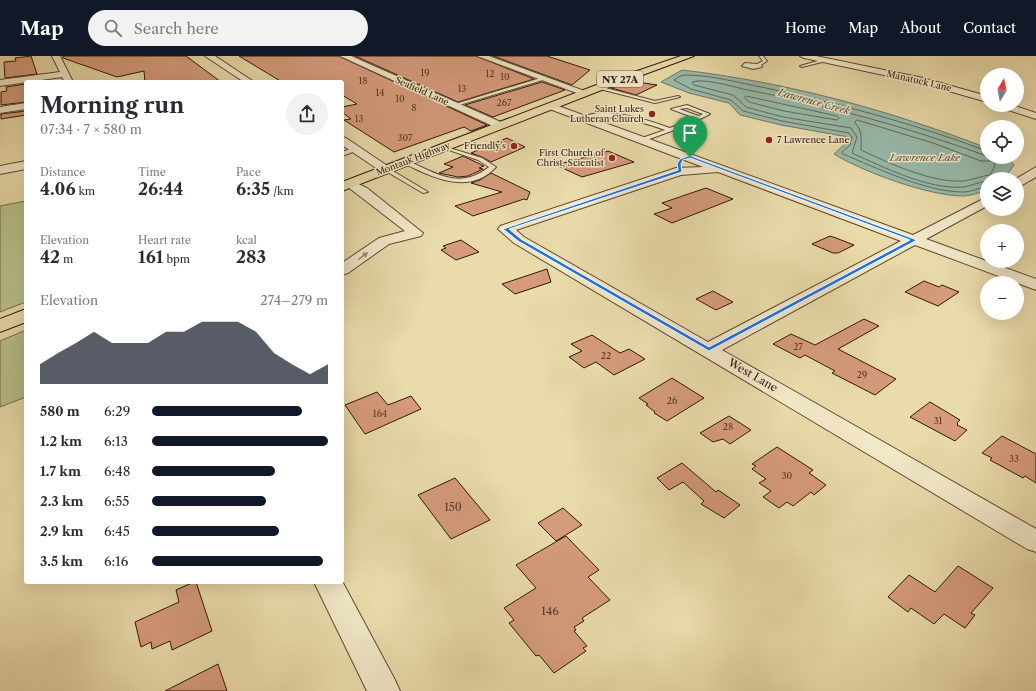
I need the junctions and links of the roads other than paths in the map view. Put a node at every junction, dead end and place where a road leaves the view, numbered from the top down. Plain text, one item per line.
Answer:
1 (56, 56) edge
2 (209, 56) edge
3 (344, 56) edge
4 (481, 56) edge
5 (690, 56) edge
6 (761, 56) edge
7 (804, 56) edge
8 (824, 60) junction
9 (758, 65) dead end
10 (802, 66) dead end
11 (68, 78) edge
12 (544, 78) junction
13 (34, 80) edge
14 (247, 80) edge
15 (24, 81) edge
16 (0, 82) edge
17 (598, 87) junction
18 (585, 93) junction
19 (678, 97) dead end
20 (980, 97) edge
21 (454, 105) junction
22 (24, 106) edge
23 (550, 106) junction
24 (0, 110) edge
25 (1024, 112) edge
26 (1036, 116) edge
27 (698, 117) junction
28 (584, 118) junction
29 (499, 125) junction
30 (671, 130) junction
31 (644, 139) junction
32 (344, 141) edge
33 (445, 147) junction
34 (356, 149) junction
35 (344, 153) edge
36 (406, 162) junction
37 (685, 164) junction
38 (24, 165) edge
39 (386, 169) junction
40 (0, 170) edge
41 (1036, 172) edge
42 (1024, 180) edge
43 (346, 186) edge
44 (425, 192) dead end
45 (980, 204) edge
46 (914, 240) junction
47 (344, 269) edge
48 (1036, 285) edge
49 (24, 316) edge
50 (0, 326) edge
51 (709, 349) junction
52 (1036, 542) edge
53 (329, 584) edge
54 (384, 691) edge

1 - 11 street
2 - 14 street
3 - 21 street, Seafield Lane
4 - 12 street
5 - 17 main road, NY 27A
6 - 9 lane
7 - 8 street, Manatuck Lane
8 - 10 lane
8 - 20 street, Manatuck Lane
11 - 13 street
12 - 18 street
12 - 21 lane
15 - 16 street
17 - 18 main road, NY 27A
17 - 19 lane
18 - 23 main road, NY 27A
21 - 29 street, Seafield Lane
22 - 24 street
23 - 28 street
23 - 29 main road, Montauk Highway / NY 27A
25 - 26 street
27 - 27 lane
27 - 30 lane
28 - 30 lane
28 - 31 street
29 - 33 main road, Montauk Highway / NY 27A
30 - 31 lane
31 - 37 street
32 - 34 street
33 - 36 main road, Montauk Highway / NY 27A
33 - 36 lane
34 - 35 lane
34 - 39 street
36 - 39 main road, Montauk Highway / NY 27A
37 - 46 street
37 - 51 street, West Lane
38 - 40 street
39 - 43 main road, Montauk Highway / NY 27A
39 - 44 lane
41 - 42 street
47 -> 43 street
45 - 46 street
46 - 48 street
46 - 51 street
49 - 50 main road
51 - 52 street, West Lane
53 - 54 street

